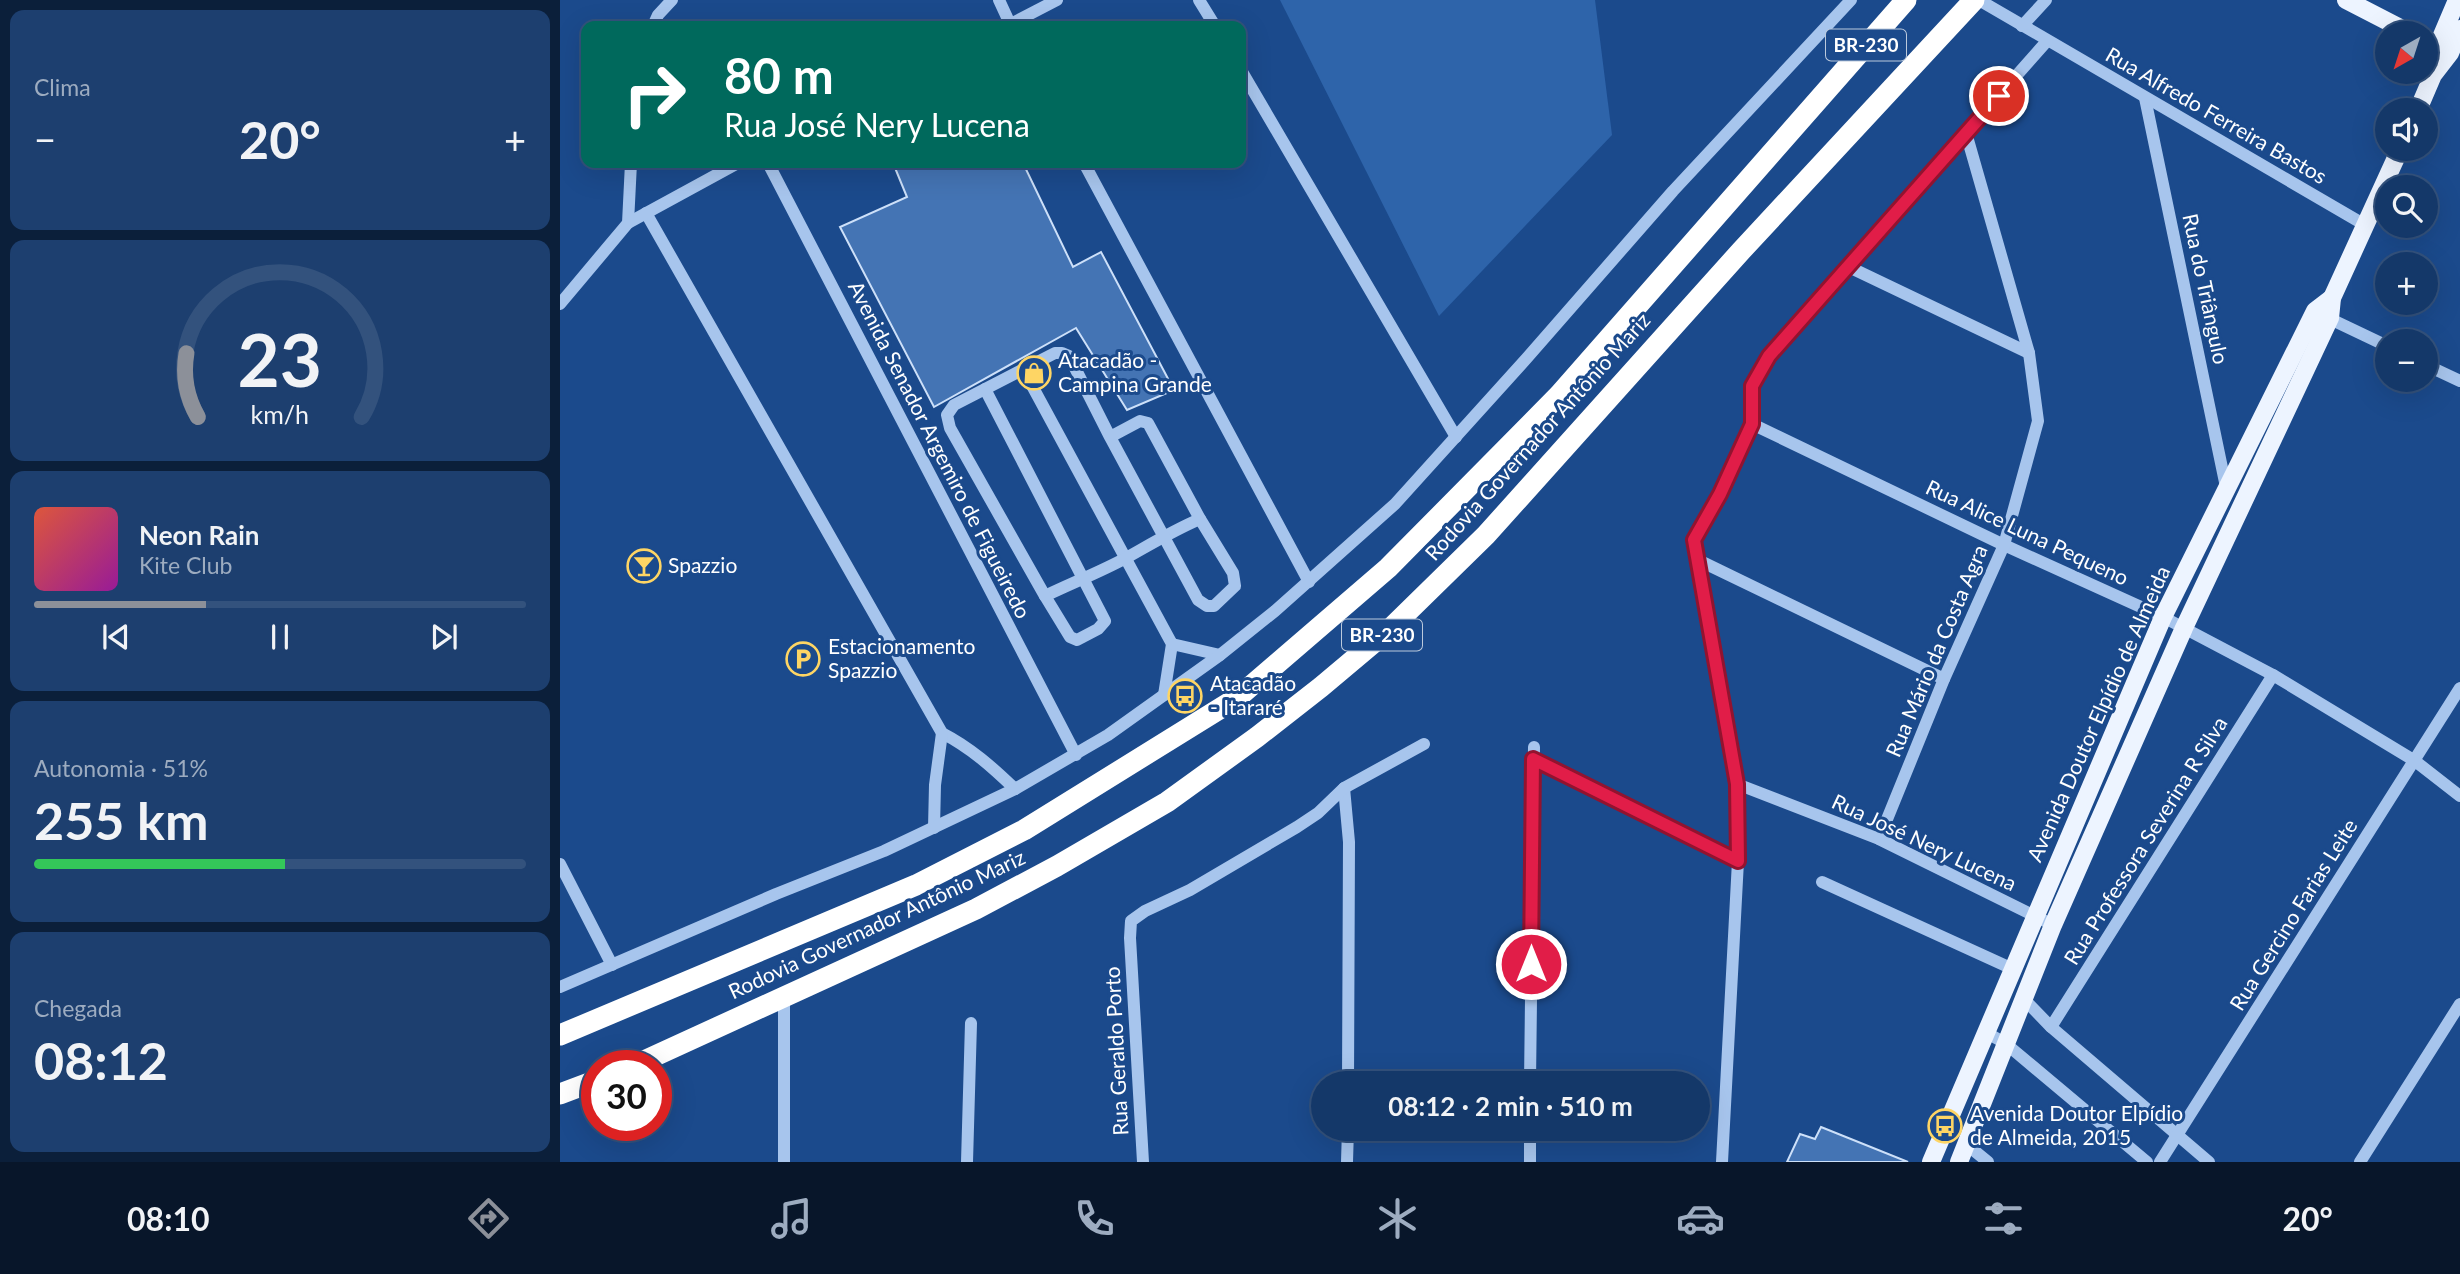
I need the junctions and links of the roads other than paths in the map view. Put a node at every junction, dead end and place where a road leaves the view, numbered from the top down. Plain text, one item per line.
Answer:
1 (673, 0) edge
2 (999, 0) edge
3 (1057, 0) edge
4 (1199, 0) edge
5 (1851, 0) edge
6 (1906, 0) edge
7 (1976, 0) edge
8 (2046, 0) edge
9 (2346, 0) edge
10 (2457, 0) edge
11 (655, 21) edge
12 (1008, 21) edge
13 (1019, 21) edge
14 (1212, 21) edge
15 (2387, 21) edge
16 (2022, 26) junction
17 (2460, 29) edge
18 (2047, 41) junction
19 (2438, 47) edge
20 (1246, 80) edge
21 (2145, 98) junction
22 (1966, 133) junction
23 (2394, 161) edge
24 (631, 168) edge
25 (729, 168) edge
26 (771, 168) edge
27 (1087, 168) edge
28 (646, 213) junction
29 (628, 223) junction
30 (2365, 225) junction
31 (1849, 267) junction
32 (560, 304) edge
33 (2323, 315) junction
34 (2375, 340) edge
35 (2029, 353) junction
36 (1023, 369) junction
37 (2438, 371) edge
38 (2460, 381) edge
39 (985, 389) junction
40 (1752, 424) junction
41 (1110, 437) junction
42 (1456, 437) junction
43 (2226, 487) junction
44 (1200, 519) junction
45 (1163, 535) junction
46 (2004, 545) junction
47 (1126, 558) junction
48 (1696, 559) junction
49 (1083, 578) junction
50 (1309, 582) junction
51 (1045, 596) junction
52 (2163, 617) junction
53 (2184, 628) junction
54 (1172, 644) junction
55 (1220, 654) junction
56 (2273, 675) junction
57 (1944, 678) junction
58 (2460, 688) edge
59 (1164, 695) junction
60 (942, 733) junction
61 (1423, 744) dead end
62 (1076, 755) junction
63 (2415, 761) junction
64 (1737, 784) junction
65 (1015, 789) junction
66 (1344, 789) junction
67 (2460, 796) edge
68 (934, 828) junction
69 (1879, 839) junction
70 (1738, 861) junction
71 (560, 864) edge
72 (1822, 882) dead end
73 (2036, 916) junction
74 (2053, 925) junction
75 (612, 965) junction
76 (2015, 970) junction
77 (560, 987) edge
78 (784, 996) junction
79 (2023, 998) junction
80 (2460, 1004) edge
81 (971, 1023) dead end
82 (2051, 1027) junction
83 (1987, 1033) junction
84 (560, 1035) edge
85 (2005, 1043) junction
86 (668, 1050) edge
87 (1348, 1071) edge
88 (1530, 1071) edge
89 (581, 1086) edge
90 (560, 1094) edge
91 (2177, 1136) junction
92 (1348, 1141) edge
93 (1530, 1141) edge
94 (1966, 1144) junction
95 (784, 1162) edge
96 (967, 1162) edge
97 (1143, 1162) edge
98 (1348, 1162) edge
99 (1530, 1162) edge
100 (1722, 1162) edge
101 (1931, 1162) edge
102 (1959, 1162) edge
103 (1988, 1162) edge
104 (2147, 1162) edge
105 (2160, 1162) edge
106 (2209, 1162) edge
107 (2360, 1162) edge

1 - 11 street
2 - 12 street
3 - 13 street
4 - 14 street
5 - 42 street, BR-230
6 - 84 highway, Rodovia Governador Antônio Mariz / BR-230
7 - 16 street, Rua Alfredo Ferreira Bastos
7 - 78 highway, Rodovia Governador Antônio Mariz / BR-230
8 - 16 street
9 - 15 main road
10 - 19 main road
16 - 18 street, Rua Alfredo Ferreira Bastos
17 - 19 main road
18 - 21 street, Rua Alfredo Ferreira Bastos
18 - 22 street
20 - 42 street
21 - 30 street, Rua Alfredo Ferreira Bastos
21 - 43 street, Rua do Triângulo
22 - 31 street
22 - 35 street, Rua Mário da Costa Agra
23 - 30 main road, Avenida Doutor Elpídio de Almeida
24 - 29 street
25 - 28 street
26 - 62 street, Avenida Senador Argemiro de Figueiredo
27 - 50 street
28 - 29 street
28 - 60 street
29 - 32 street
30 - 33 main road, Avenida Doutor Elpídio de Almeida
31 - 35 street
31 - 40 street
33 - 34 street
33 - 43 main road, Avenida Doutor Elpídio de Almeida
33 - 53 main road, Avenida Doutor Elpídio de Almeida
35 - 46 street, Rua Mário da Costa Agra
36 - 39 street
36 - 41 street
36 - 47 street
37 - 38 street
39 - 49 street
39 - 51 street
40 - 46 street, Rua Alice Luna Pequeno
40 - 48 street
41 - 44 street
41 - 45 street
42 - 50 street, BR-230
43 - 52 main road, Avenida Doutor Elpídio de Almeida
44 - 45 street
44 - 45 street
45 - 47 street
46 - 52 street, Rua Alice Luna Pequeno
46 - 57 street, Rua Mário da Costa Agra
47 - 49 street
47 - 54 street
48 - 57 street
48 - 64 street
49 - 51 street
49 - 51 street
50 - 55 street, BR-230
52 - 53 street, Rua Alice Luna Pequeno
52 - 73 main road, Avenida Doutor Elpídio de Almeida
53 - 56 street, Rua Alice Luna Pequeno
53 - 74 main road, Avenida Doutor Elpídio de Almeida
54 - 55 street
54 - 59 street
55 - 59 street, BR-230
56 - 63 street, Rua Alice Luna Pequeno
56 - 82 street, Rua Professora Severina R Silva
57 - 69 street, Rua Mário da Costa Agra
58 - 63 street, Rua Gercino Farias Leite
59 - 62 street, BR-230
60 - 65 street
60 - 68 street
61 - 66 street
62 - 65 street
63 - 67 street, Rua Alice Luna Pequeno
63 - 91 street, Rua Gercino Farias Leite
64 - 69 street, Rua José Nery Lucena
64 - 70 street
65 - 68 street
66 - 87 street
66 - 97 street, Rua Geraldo Porto
68 - 75 street
69 - 73 street, Rua José Nery Lucena
70 - 88 street
70 - 100 street
71 - 75 street
72 - 76 street
73 - 74 street, Rua José Nery Lucena
73 - 76 main road, Avenida Doutor Elpídio de Almeida
74 - 79 main road, Avenida Doutor Elpídio de Almeida
75 - 77 street
76 - 83 main road, Avenida Doutor Elpídio de Almeida
78 - 86 highway, Rodovia Governador Antônio Mariz / BR-230
78 - 95 street
79 - 82 street
79 - 85 main road, Avenida Doutor Elpídio de Almeida
80 - 107 street
81 - 96 street
82 - 91 street
83 - 85 street
83 - 101 main road, Avenida Doutor Elpídio de Almeida
85 - 94 main road, Avenida Doutor Elpídio de Almeida
85 - 104 street
89 - 90 highway
91 - 105 street, Rua Gercino Farias Leite
91 - 106 street
92 - 98 street
93 - 99 street
94 - 102 main road, Avenida Doutor Elpídio de Almeida
94 - 103 street

